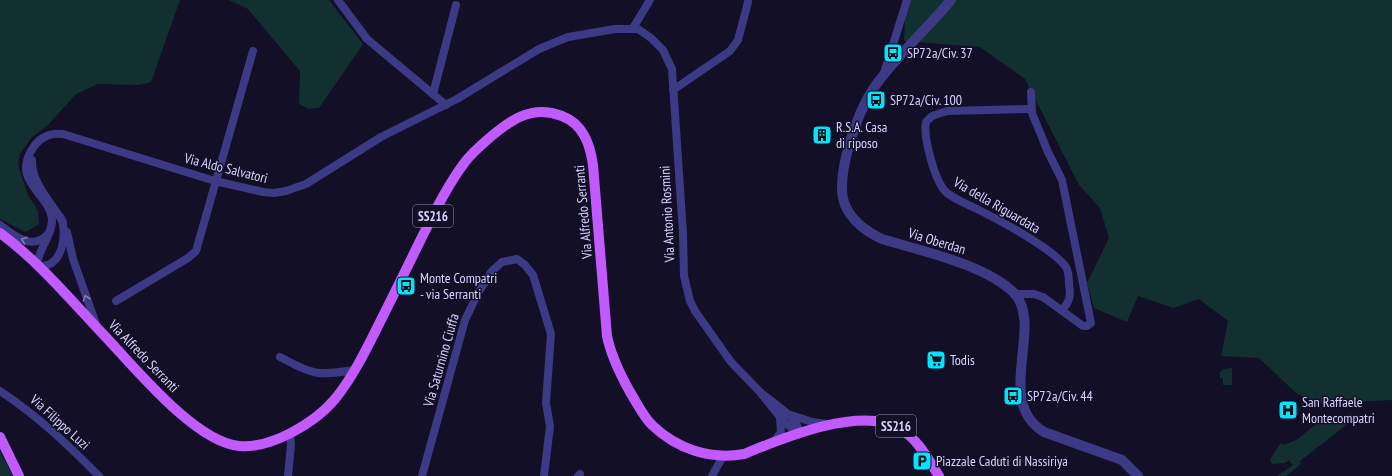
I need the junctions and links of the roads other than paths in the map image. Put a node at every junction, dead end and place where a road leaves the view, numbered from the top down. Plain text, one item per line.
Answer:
1 (338, 0) edge
2 (650, 0) edge
3 (907, 0) edge
4 (951, 0) edge
5 (748, 2) dead end
6 (456, 5) dead end
7 (632, 28) junction
8 (253, 51) dead end
9 (882, 78) junction
10 (673, 90) junction
11 (1031, 92) dead end
12 (433, 94) junction
13 (446, 105) junction
14 (1031, 109) junction
15 (34, 147) junction
16 (215, 180) junction
17 (60, 218) junction
18 (0, 224) edge
19 (0, 233) edge
20 (49, 233) junction
21 (36, 265) junction
22 (1014, 294) junction
23 (116, 301) dead end
24 (1062, 310) junction
25 (102, 333) junction
26 (280, 357) dead end
27 (355, 370) junction
28 (0, 391) edge
29 (760, 392) junction
30 (779, 408) junction
31 (780, 417) junction
32 (831, 425) junction
33 (290, 433) junction
34 (799, 434) junction
35 (0, 438) edge
36 (772, 444) junction
37 (723, 456) junction
38 (19, 476) edge
39 (99, 476) edge
40 (288, 476) edge
41 (422, 476) edge
42 (544, 476) edge
43 (712, 476) edge
44 (939, 476) edge
45 (1138, 476) edge

1 - 12 street
2 - 7 street
3 - 9 street
4 - 9 street, Via Oberdan
5 - 10 street
6 - 12 street
7 - 10 street, Via Antonio Rosmini
7 - 13 street
8 - 16 street
9 - 22 street, Via Oberdan
10 - 29 street, Via Antonio Rosmini
11 - 14 street
12 - 13 street
13 - 16 street, Via Aldo Salvatori
14 - 24 street
14 - 24 street, Via della Riguardata
15 - 16 street, Via Aldo Salvatori
15 - 17 street
15 - 20 street
16 - 23 street
17 - 21 street
25 -> 17 street
20 -> 18 street
19 - 21 main road, Via Alfredo Serranti / SS216
20 - 21 street
21 - 25 main road, Via Alfredo Serranti / SS216
22 - 24 street
22 - 45 street, Via Oberdan
25 - 33 main road, Via Alfredo Serranti / SS216
26 - 27 street
27 - 33 main road, Via Alfredo Serranti / SS216
27 - 37 main road, Via Alfredo Serranti / SS216
28 - 39 street, Via Filippo Luzi
29 - 30 street
29 - 31 street
30 - 32 street
30 - 34 street
31 - 34 street
31 - 36 street
32 - 34 main road, Via Alfredo Serranti / SS216
32 - 44 main road, Via Alfredo Serranti / SS216
33 - 40 street
34 - 36 main road, Via Alfredo Serranti / SS216
35 - 38 main road
36 - 37 main road, Via Alfredo Serranti / SS216
37 - 43 street
41 - 42 street, Via Saturnino Ciuffa

